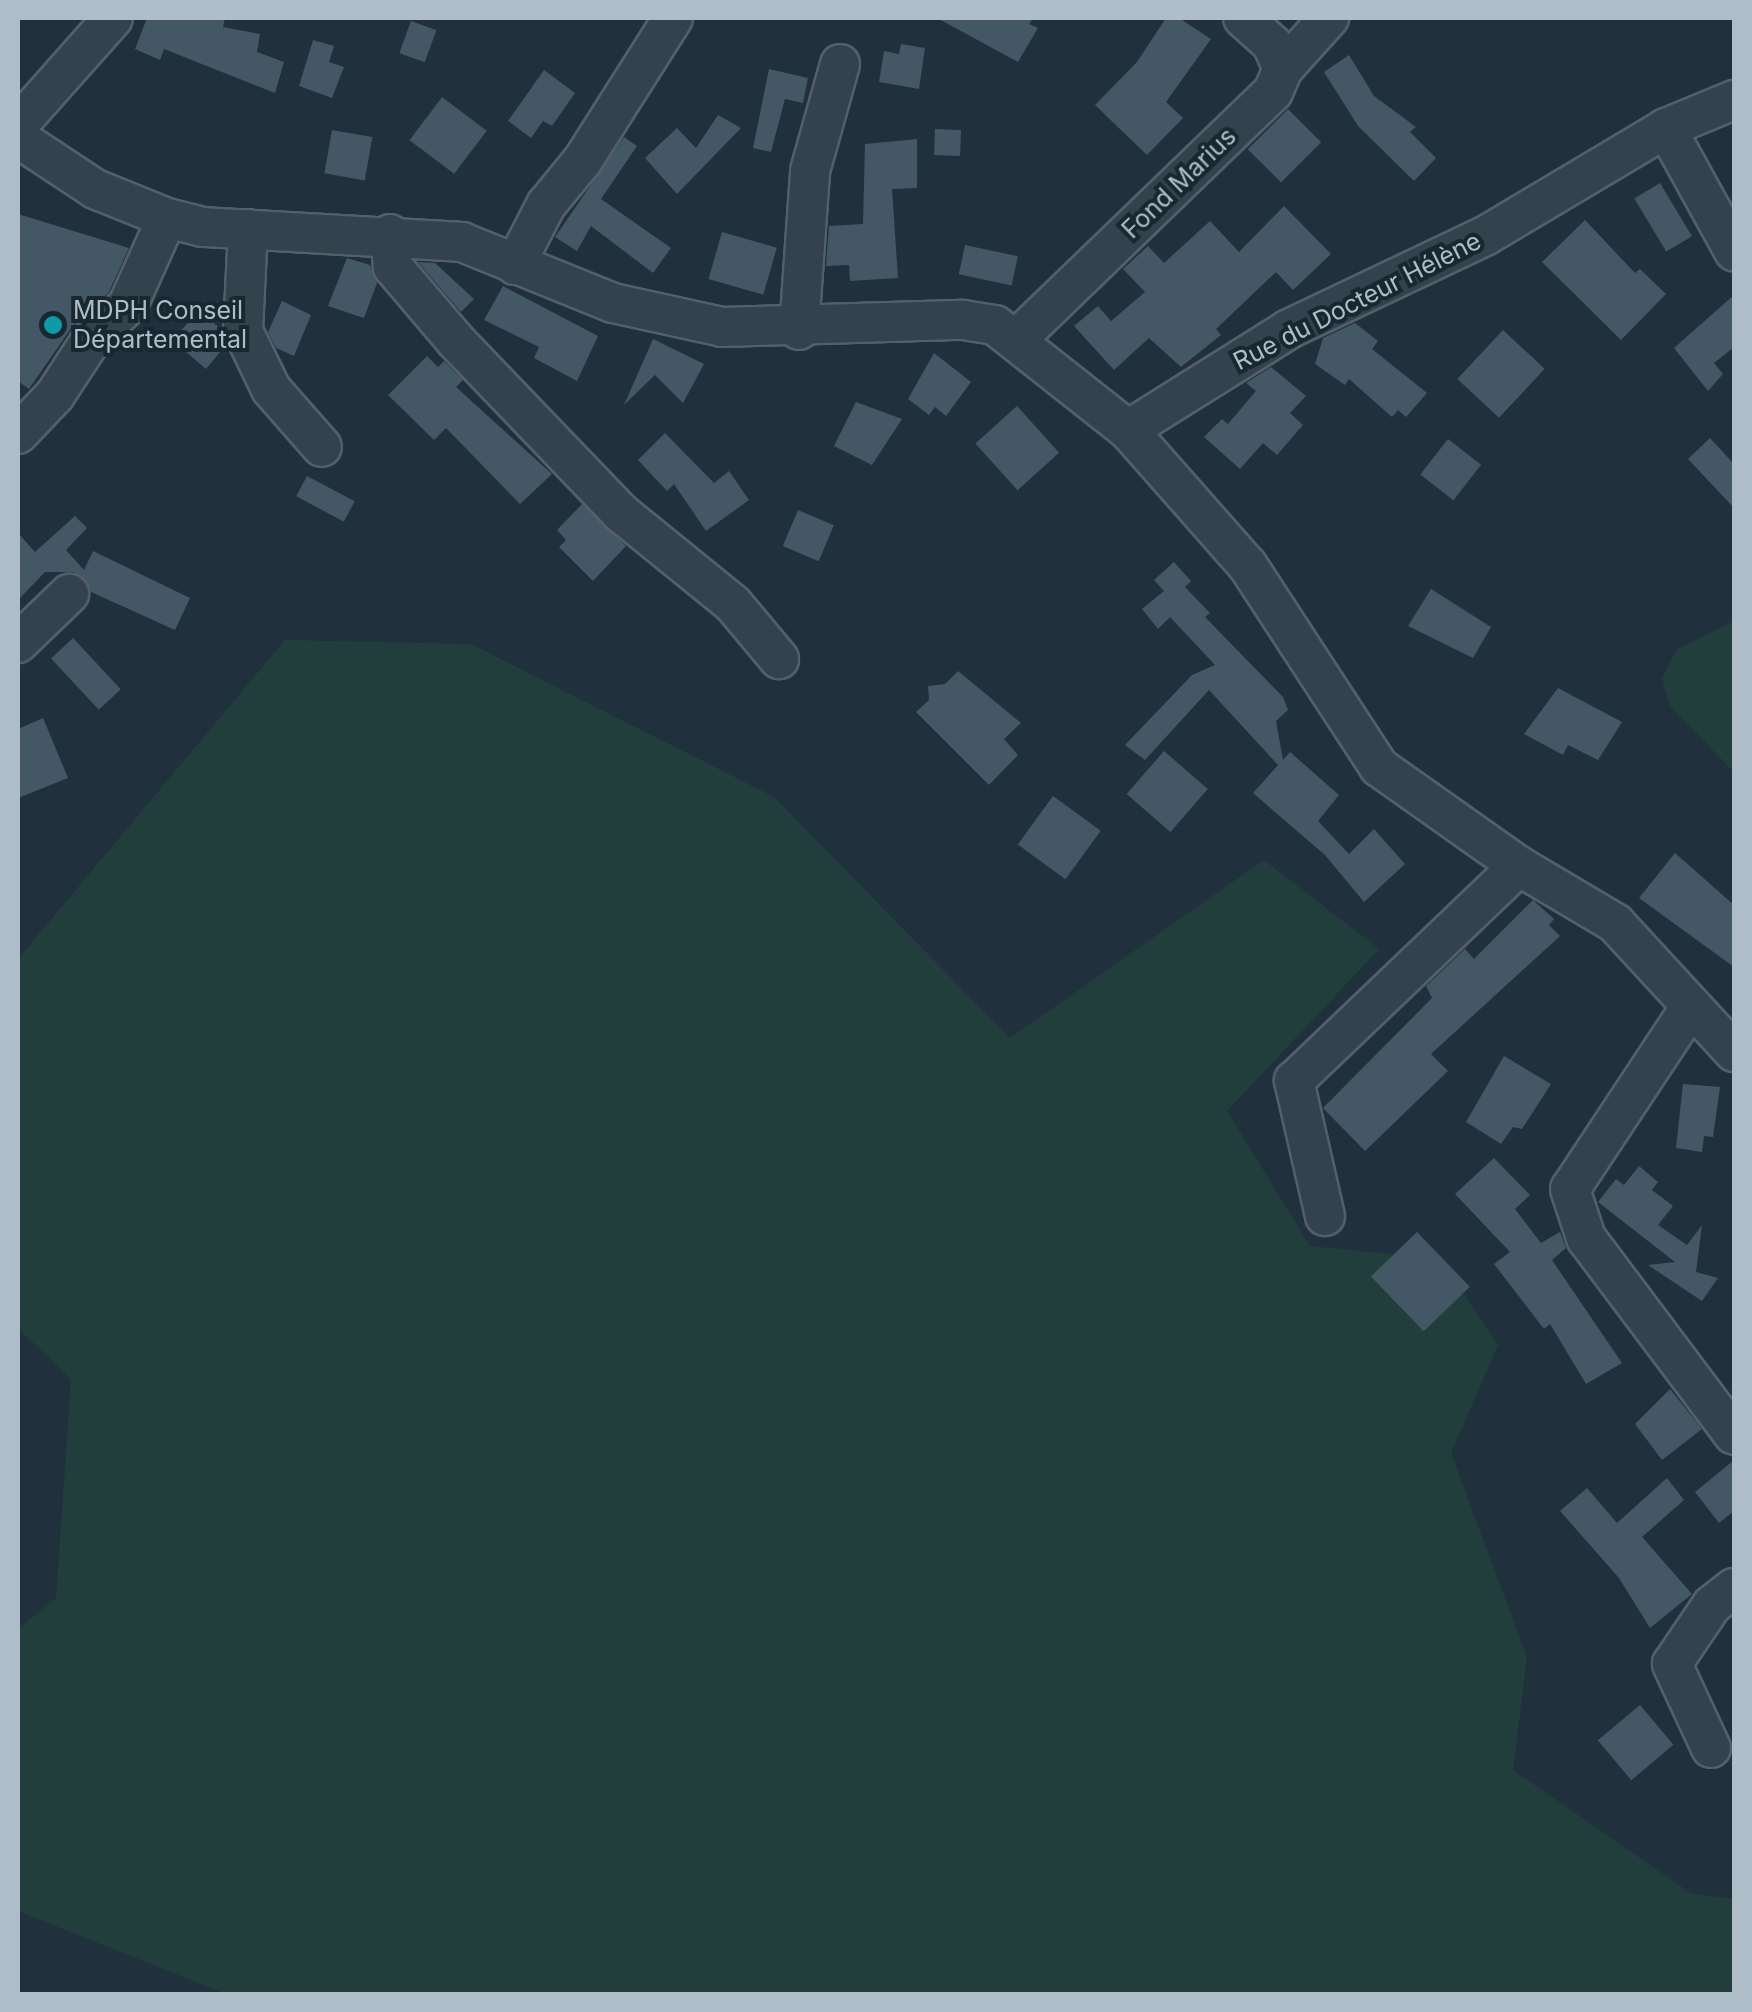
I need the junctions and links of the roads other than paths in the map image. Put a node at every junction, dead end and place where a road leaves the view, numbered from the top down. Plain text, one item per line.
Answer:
1 (112, 18) edge
2 (673, 18) edge
3 (1243, 18) edge
4 (1329, 18) edge
5 (840, 64) dead end
6 (1284, 69) junction
7 (1734, 100) edge
8 (1677, 122) junction
9 (18, 125) edge
10 (18, 138) edge
11 (1734, 211) edge
12 (167, 218) junction
13 (248, 228) junction
14 (390, 234) junction
15 (1734, 251) edge
16 (515, 265) junction
17 (799, 330) junction
18 (1018, 338) junction
19 (25, 412) edge
20 (1128, 430) junction
21 (322, 447) dead end
22 (69, 594) dead end
23 (18, 643) edge
24 (779, 659) dead end
25 (1519, 866) junction
26 (1690, 1008) junction
27 (1734, 1052) edge
28 (1324, 1216) dead end
29 (1734, 1436) edge
30 (1734, 1588) edge
31 (1712, 1748) dead end

1 - 9 street
2 - 16 street
3 - 6 street
4 - 6 street, Fond Marius
5 - 17 street
6 - 18 street, Fond Marius
7 - 8 street, Rue du Docteur Hélène
8 - 11 street
8 - 15 street
8 - 20 street, Rue du Docteur Hélène
10 - 12 street
12 - 13 street
12 - 19 street
13 - 14 street
13 - 21 street
14 - 16 street
14 - 24 street
16 - 17 street
17 - 18 street
18 - 20 street
20 - 25 street
22 - 23 street
25 - 26 street
25 - 28 street
26 - 27 street
26 - 29 street
30 - 31 street

